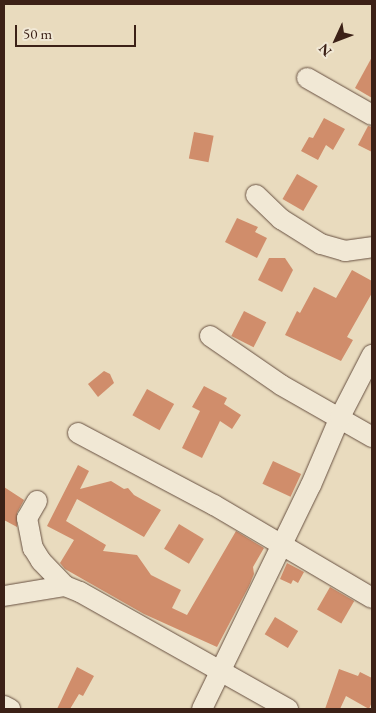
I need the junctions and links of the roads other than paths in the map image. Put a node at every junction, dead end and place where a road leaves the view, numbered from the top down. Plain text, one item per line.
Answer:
1 (308, 78) dead end
2 (372, 115) edge
3 (256, 195) dead end
4 (372, 248) edge
5 (210, 336) dead end
6 (372, 355) edge
7 (340, 417) junction
8 (78, 433) dead end
9 (372, 437) edge
10 (37, 501) dead end
11 (281, 545) junction
12 (65, 586) junction
13 (4, 596) edge
14 (372, 598) edge
15 (221, 672) junction
16 (4, 706) edge
17 (10, 709) edge
18 (202, 709) edge
19 (288, 709) edge

1 - 2 street
3 - 4 street
5 - 7 street
6 - 7 street
7 - 9 street
7 - 11 street
8 - 11 street
10 - 12 street
11 - 14 street
11 - 15 street
12 - 13 street
12 - 15 street
15 - 18 street
15 - 19 street
16 - 17 street

